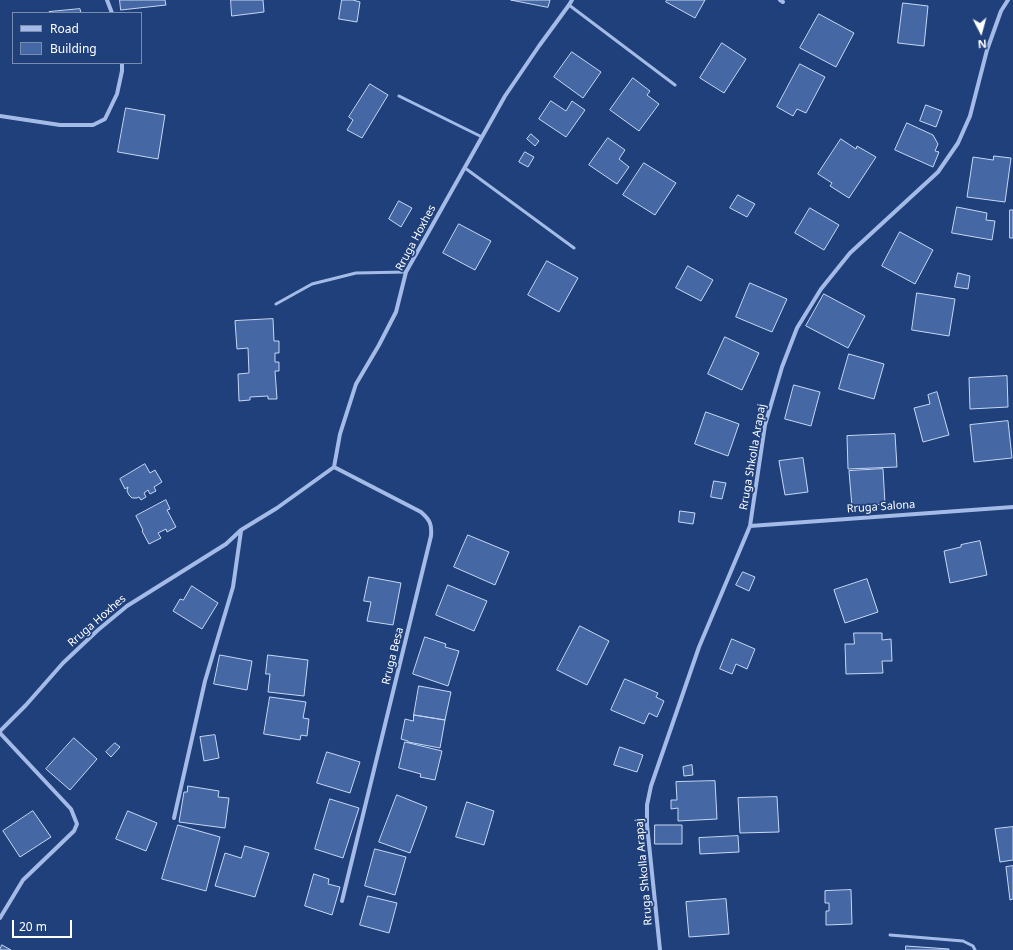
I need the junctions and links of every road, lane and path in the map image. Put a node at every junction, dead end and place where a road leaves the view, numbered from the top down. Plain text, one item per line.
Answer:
1 (107, 0) edge
2 (572, 0) edge
3 (1008, 0) edge
4 (569, 5) junction
5 (112, 12) edge
6 (122, 64) edge
7 (675, 85) dead end
8 (399, 96) dead end
9 (0, 116) edge
10 (482, 137) junction
11 (465, 168) junction
12 (574, 248) dead end
13 (406, 272) junction
14 (276, 304) dead end
15 (334, 467) junction
16 (1013, 507) edge
17 (750, 526) junction
18 (241, 530) junction
19 (0, 732) edge
20 (174, 818) dead end
21 (342, 902) dead end
22 (0, 918) edge
23 (890, 934) dead end
24 (660, 950) edge
25 (975, 950) edge

1 - 5 street
2 - 4 street, Rruga Hoxhes
3 - 17 street, Rruga Shkolla Arapaj
4 - 7 lane
4 - 10 street, Rruga Hoxhes
6 - 9 street
8 - 10 lane
10 - 11 street, Rruga Hoxhes
11 - 12 lane
11 - 13 street, Rruga Hoxhes
13 - 14 lane
13 - 15 street, Rruga Hoxhes
15 - 18 street, Rruga Hoxhes
15 - 21 street, Rruga Besa
16 - 17 street, Rruga Salona
17 - 24 street, Rruga Shkolla Arapaj
18 - 19 street, Rruga Hoxhes
18 - 20 street
19 - 22 street, Rruga Hoxhes
23 - 25 lane

